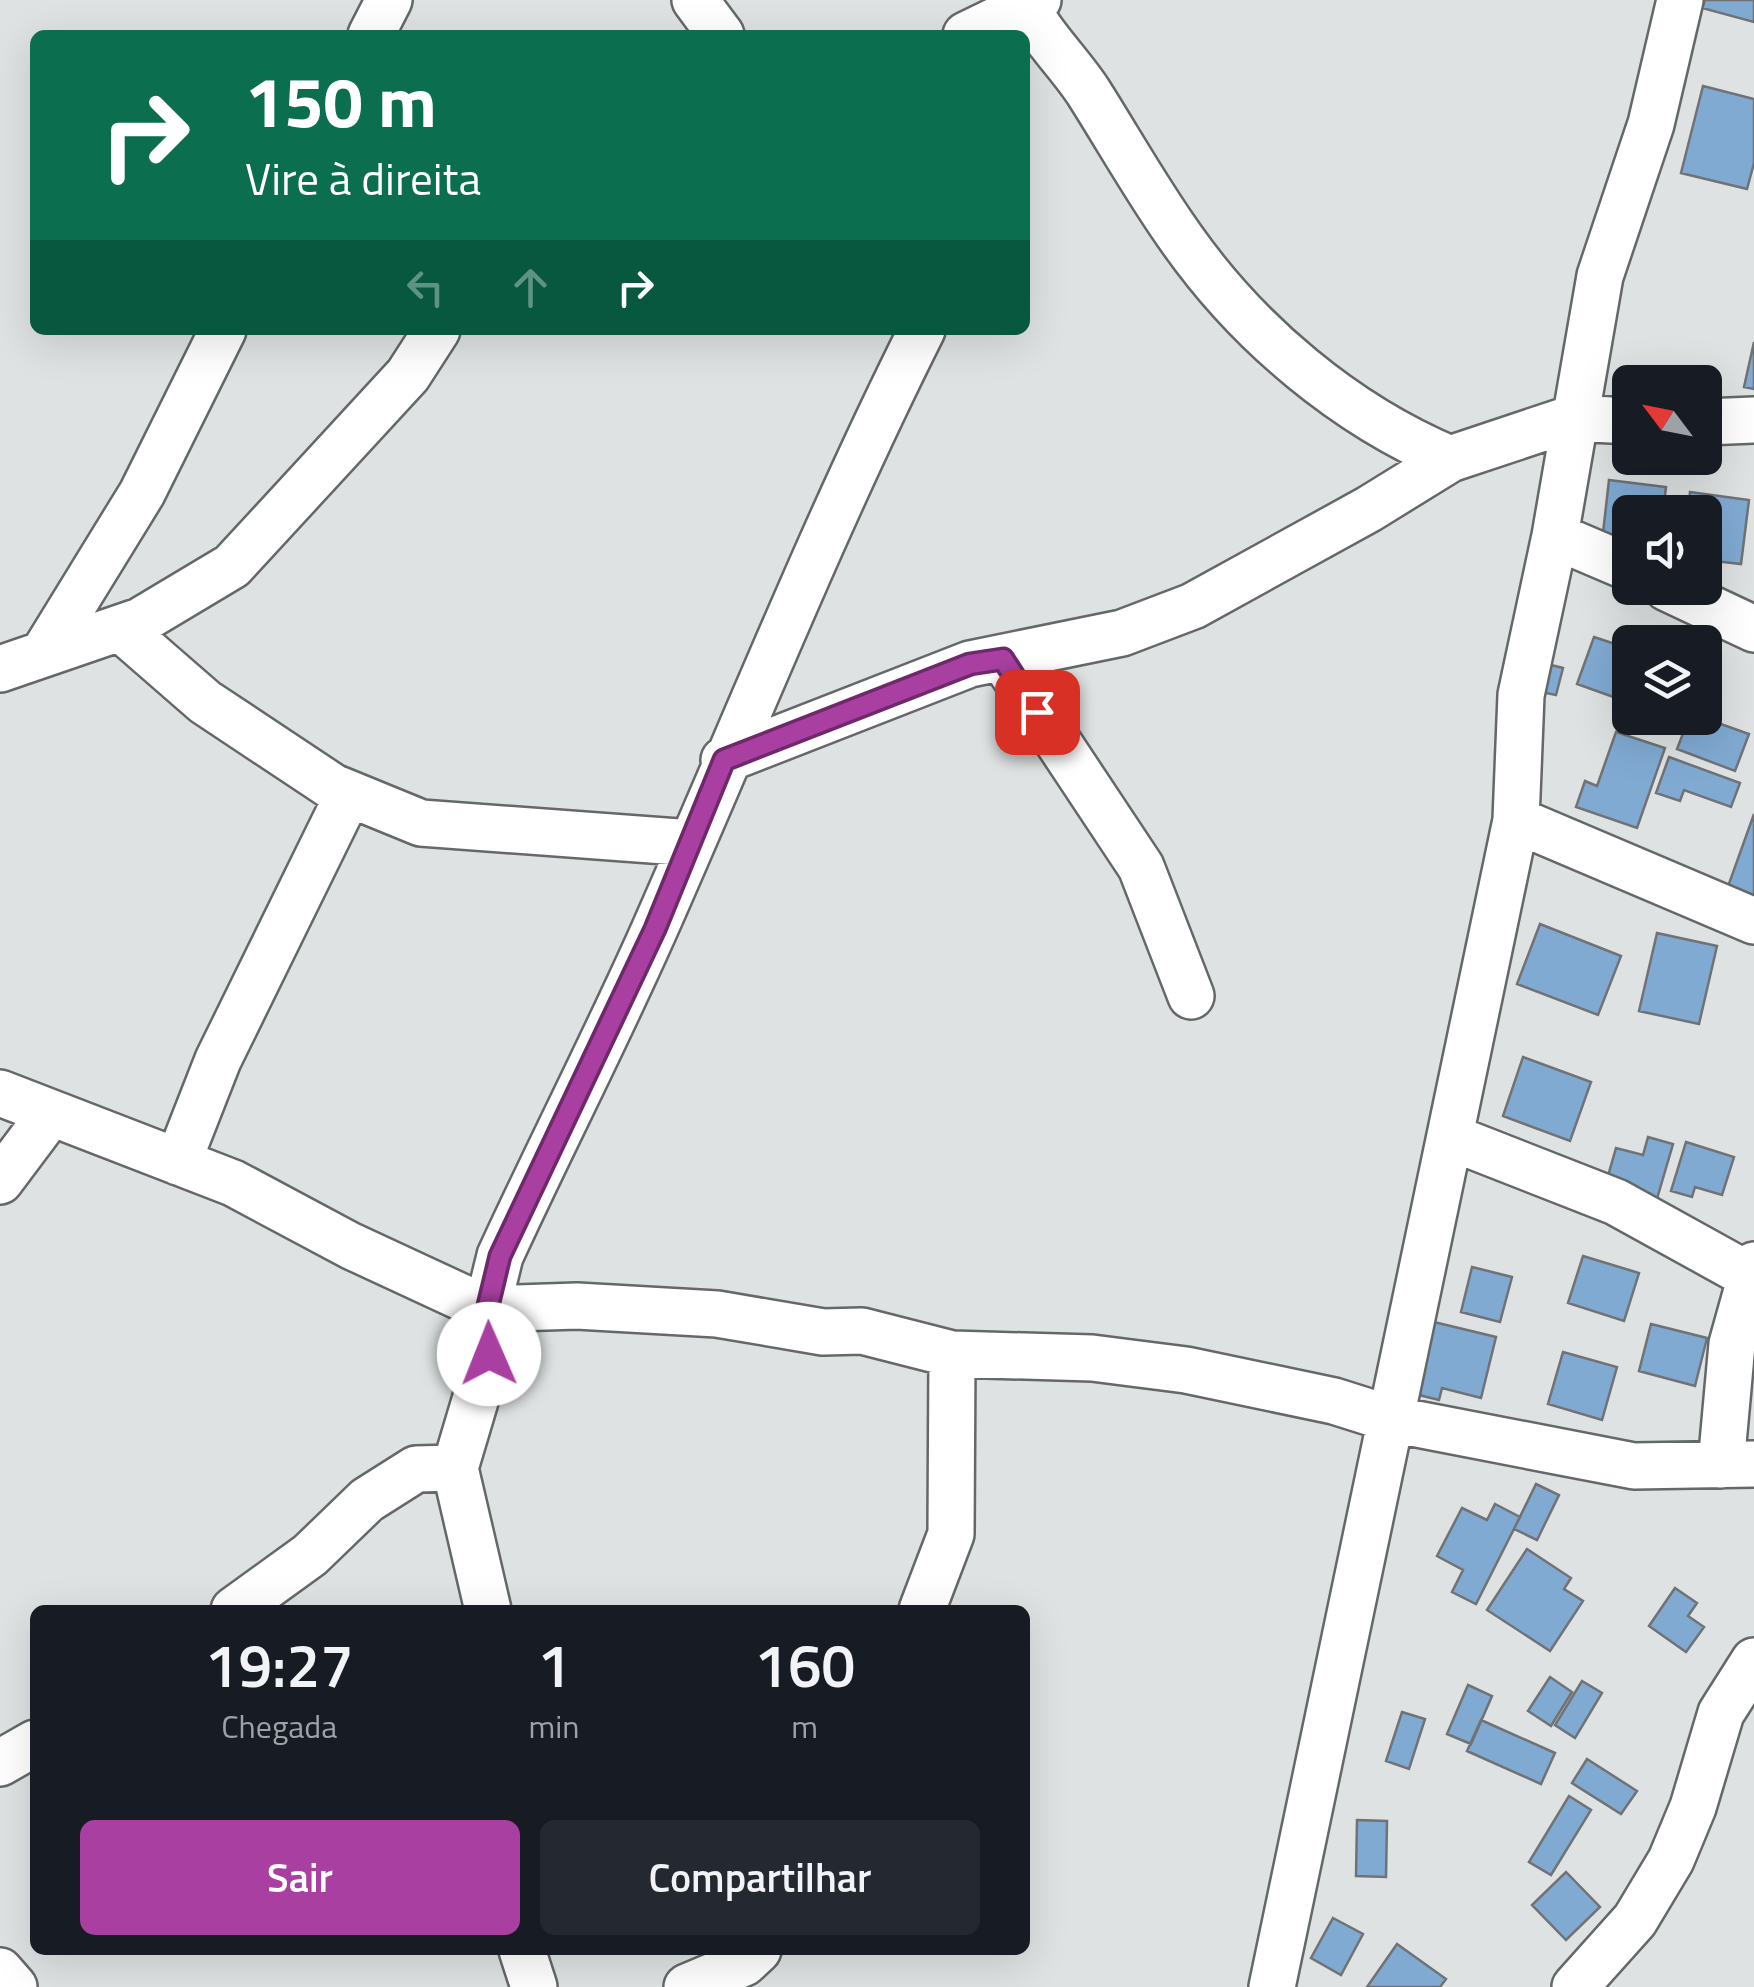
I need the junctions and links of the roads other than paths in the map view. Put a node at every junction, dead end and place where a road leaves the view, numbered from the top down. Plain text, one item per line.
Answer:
1 (389, 0) edge
2 (695, 0) edge
3 (1680, 0) edge
4 (1030, 3) edge
5 (374, 30) edge
6 (717, 30) edge
7 (976, 30) edge
8 (221, 335) edge
9 (434, 335) edge
10 (919, 335) edge
11 (1573, 418) junction
12 (1612, 420) edge
13 (1754, 420) edge
14 (1722, 421) edge
15 (1450, 459) junction
16 (1554, 536) junction
17 (1612, 560) edge
18 (1702, 605) edge
19 (120, 628) junction
20 (1754, 630) edge
21 (17, 656) edge
22 (1003, 659) junction
23 (724, 760) junction
24 (348, 795) junction
25 (1516, 820) junction
26 (692, 844) junction
27 (1754, 921) edge
28 (1191, 996) dead end
29 (0, 1093) edge
30 (51, 1113) junction
31 (1450, 1137) junction
32 (178, 1162) junction
33 (0, 1181) edge
34 (1752, 1270) edge
35 (487, 1310) junction
36 (952, 1354) junction
37 (1391, 1419) junction
38 (1738, 1465) edge
39 (455, 1468) junction
40 (241, 1605) edge
41 (487, 1605) edge
42 (924, 1605) edge
43 (1754, 1661) edge
44 (30, 1746) edge
45 (0, 1763) edge
46 (524, 1955) edge
47 (752, 1955) edge
48 (0, 1970) edge
49 (14, 1987) edge
50 (534, 1987) edge
51 (688, 1987) edge
52 (1272, 1987) edge
53 (1575, 1987) edge

1 - 5 street
2 - 6 street
3 - 11 street
4 - 7 street
4 - 15 street
8 - 21 street
9 - 19 street
10 - 23 street
11 - 12 street
11 - 15 street
11 - 16 street
13 - 14 street
15 - 22 street
16 - 17 street
16 - 25 street
18 - 20 street
19 - 21 street
19 - 24 street
22 - 23 street
22 - 28 street
23 - 26 street
24 - 26 street
24 - 32 street
25 - 27 street
25 - 31 street
26 - 35 street
29 - 30 street
30 - 32 street
30 - 33 street
31 - 34 street
31 - 37 street
32 - 35 street
34 - 38 street
35 - 36 street
35 - 39 street
36 - 37 street
36 - 42 street
37 - 38 street
37 - 52 street
39 - 40 street
39 - 41 street
43 - 53 street
44 - 45 street
46 - 50 street
47 - 51 street
48 - 49 street

